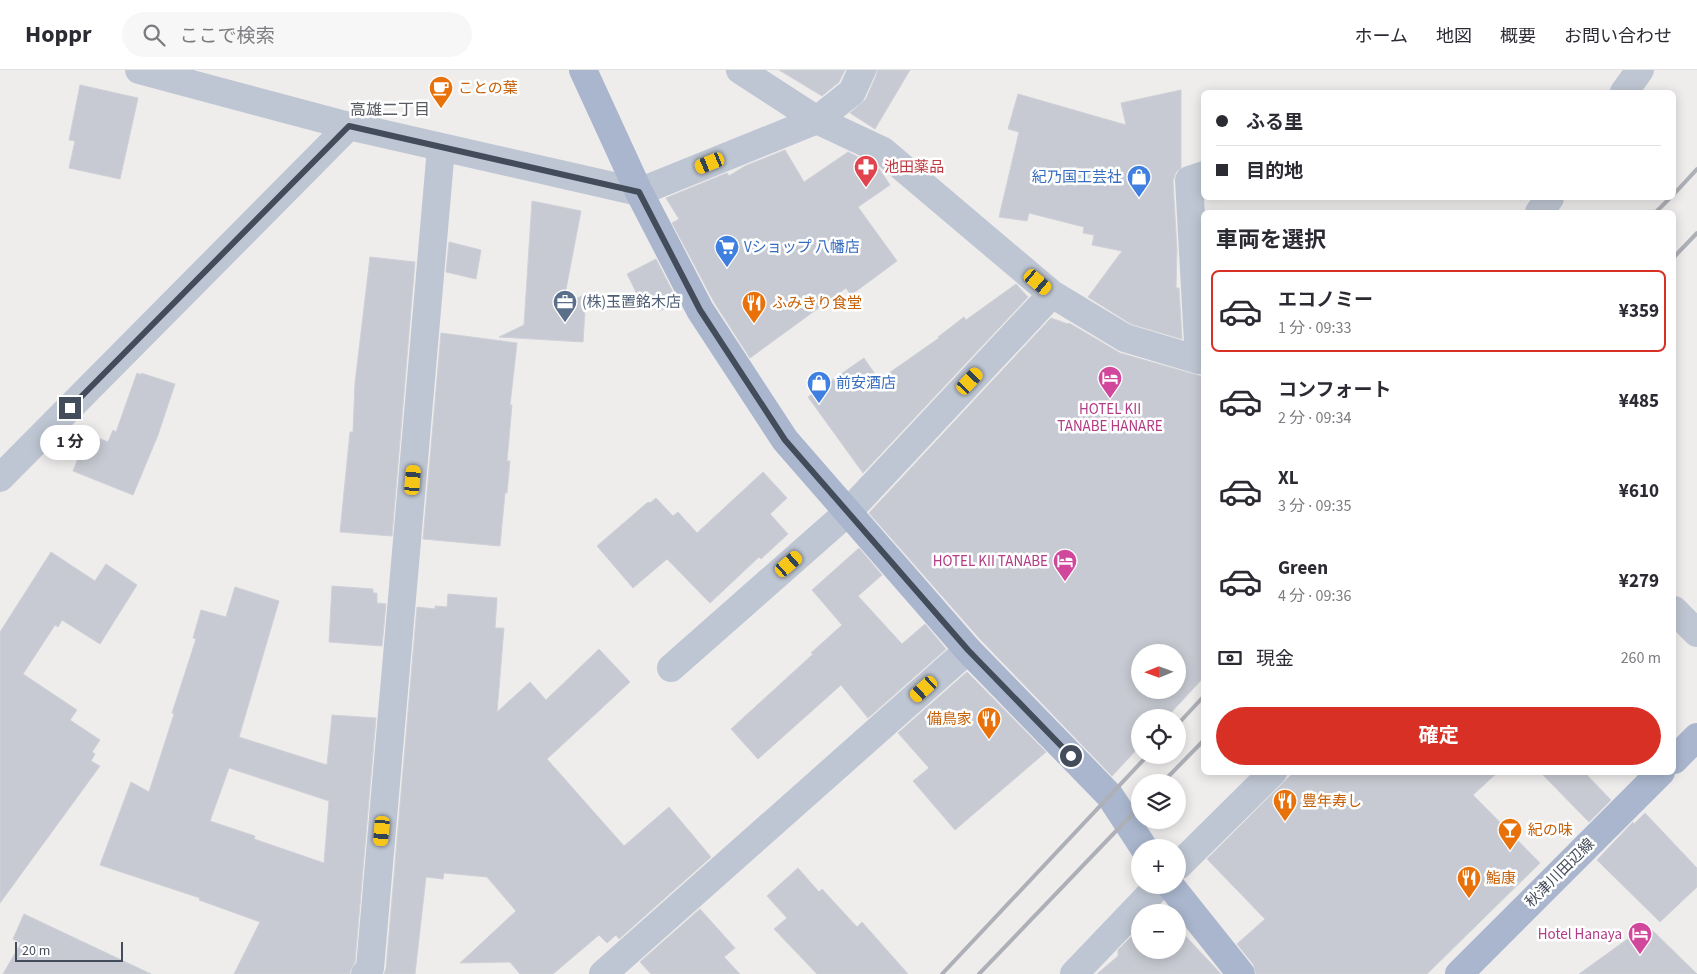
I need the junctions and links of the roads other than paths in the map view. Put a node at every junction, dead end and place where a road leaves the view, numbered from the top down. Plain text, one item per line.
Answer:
1 (139, 70) edge
2 (583, 70) edge
3 (740, 70) edge
4 (862, 70) edge
5 (1640, 70) edge
6 (1625, 90) edge
7 (816, 120) junction
8 (349, 126) junction
9 (442, 148) junction
10 (1201, 176) edge
11 (639, 192) junction
12 (1548, 200) edge
13 (1541, 210) edge
14 (1052, 294) junction
15 (1201, 360) edge
16 (0, 478) edge
17 (848, 512) junction
18 (1676, 612) edge
19 (1697, 633) edge
20 (968, 650) junction
21 (671, 668) dead end
22 (1697, 737) edge
23 (1676, 758) edge
24 (1270, 775) edge
25 (1658, 775) edge
26 (1138, 839) edge
27 (1186, 858) edge
28 (1150, 894) edge
29 (1177, 894) edge
30 (365, 974) edge
31 (603, 974) edge
32 (1074, 974) edge
33 (1241, 974) edge
34 (1459, 974) edge

1 - 8 street
2 - 11 main road
3 - 7 street
4 - 7 street
5 - 6 street
7 - 11 street
7 - 14 street
8 - 9 street
8 - 16 street
9 - 11 street
9 - 30 street
10 - 15 street
11 - 17 main road
12 - 13 street
14 - 15 street
14 - 17 street
17 - 20 main road
17 - 21 street
18 - 19 street
20 - 26 main road
20 - 31 street
22 - 23 main road
24 - 27 street
25 - 34 main road, 秋津川田辺線
28 - 32 street
29 - 33 main road

